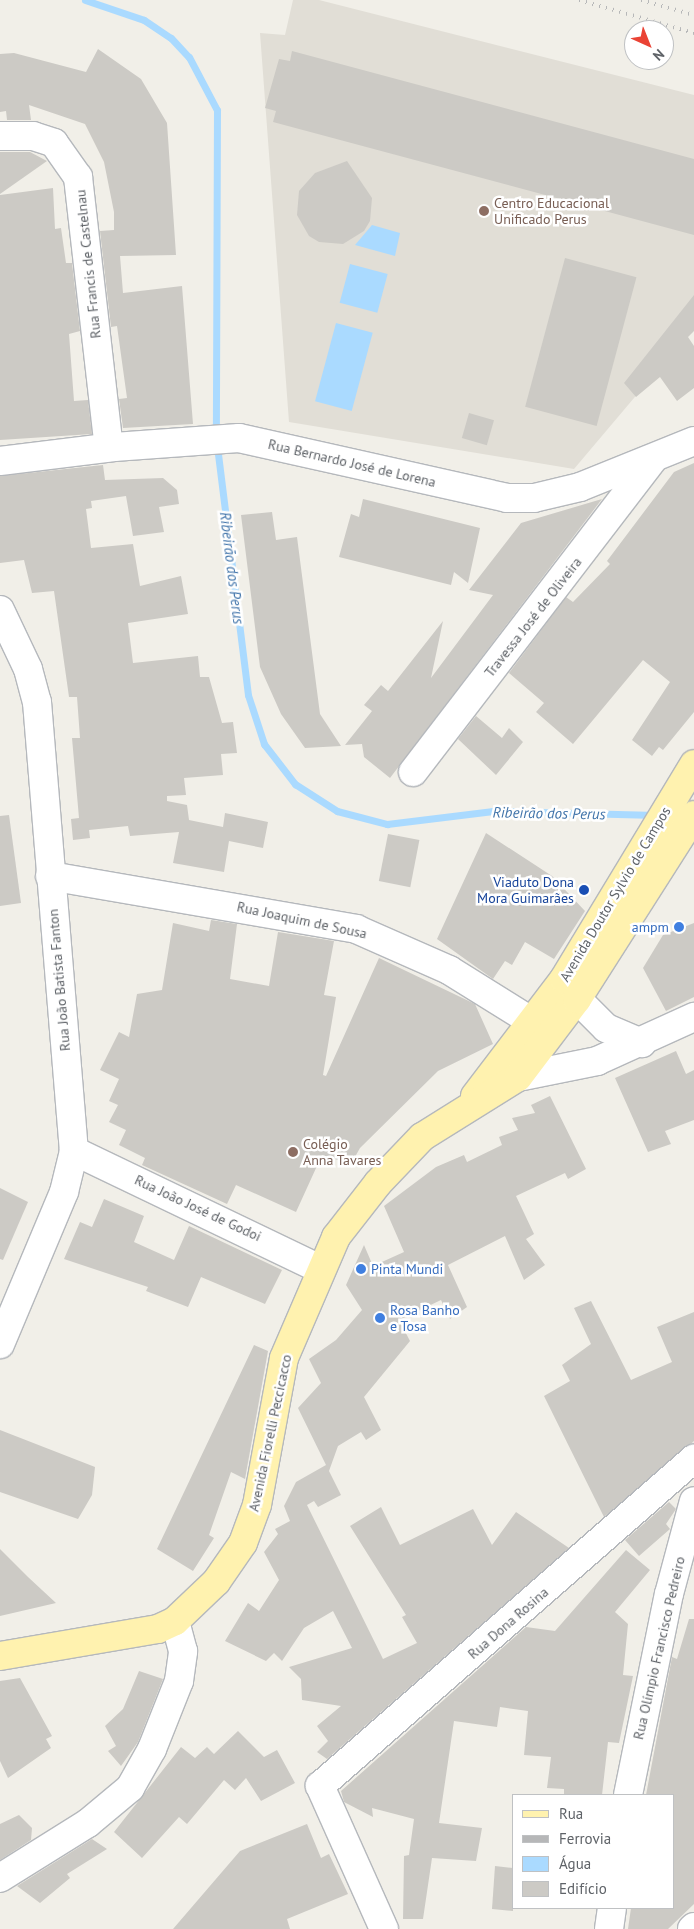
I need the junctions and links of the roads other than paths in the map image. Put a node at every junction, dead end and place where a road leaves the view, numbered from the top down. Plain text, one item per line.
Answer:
1 (0, 136) edge
2 (694, 441) edge
3 (111, 447) junction
4 (652, 460) junction
5 (0, 461) edge
6 (0, 610) edge
7 (694, 764) edge
8 (413, 772) dead end
9 (684, 806) edge
10 (50, 876) junction
11 (577, 999) junction
12 (694, 1018) edge
13 (543, 1027) junction
14 (642, 1043) junction
15 (518, 1077) junction
16 (468, 1105) junction
17 (74, 1151) junction
18 (320, 1269) junction
19 (0, 1344) edge
20 (694, 1459) edge
21 (694, 1502) edge
22 (176, 1621) junction
23 (0, 1656) edge
24 (628, 1794) edge
25 (0, 1878) edge
26 (612, 1909) edge
27 (384, 1929) edge
28 (609, 1929) edge

1 - 3 street, Rua Francis de Castelnau
2 - 4 street, Rua Bernardo José de Lorena
3 - 4 street, Rua Bernardo José de Lorena
3 - 5 street, Rua Bernardo José de Lorena
4 - 8 street, Travessa José de Oliveira
6 - 10 street, Rua João Batista Fanton
7 - 9 main road, Avenida Doutor Sylvio de Campos
9 - 11 main road, Avenida Doutor Sylvio de Campos
9 - 13 main road, Avenida Doutor Sylvio de Campos
10 - 13 street, Rua Joaquim de Sousa
10 - 17 street, Rua João Batista Fanton
11 - 13 main road, Avenida Doutor Sylvio de Campos
11 - 14 street
12 - 14 street, Avenida Fiorelli Peccicacco
13 - 15 main road, Avenida Fiorelli Peccicacco
13 - 16 main road, Avenida Fiorelli Peccicacco
14 - 15 street, Avenida Fiorelli Peccicacco
15 - 16 main road, Avenida Fiorelli Peccicacco
16 - 18 main road, Avenida Fiorelli Peccicacco
17 - 18 street, Rua João José de Godoi
17 - 19 street, Rua João Batista Fanton
18 - 22 main road, Avenida Fiorelli Peccicacco
20 - 27 street, Rua Dona Rosina
21 - 24 street, Rua Olímpio Francisco Pedreiro
22 - 23 main road, Avenida Fiorelli Peccicacco
22 - 25 street
26 - 28 street

